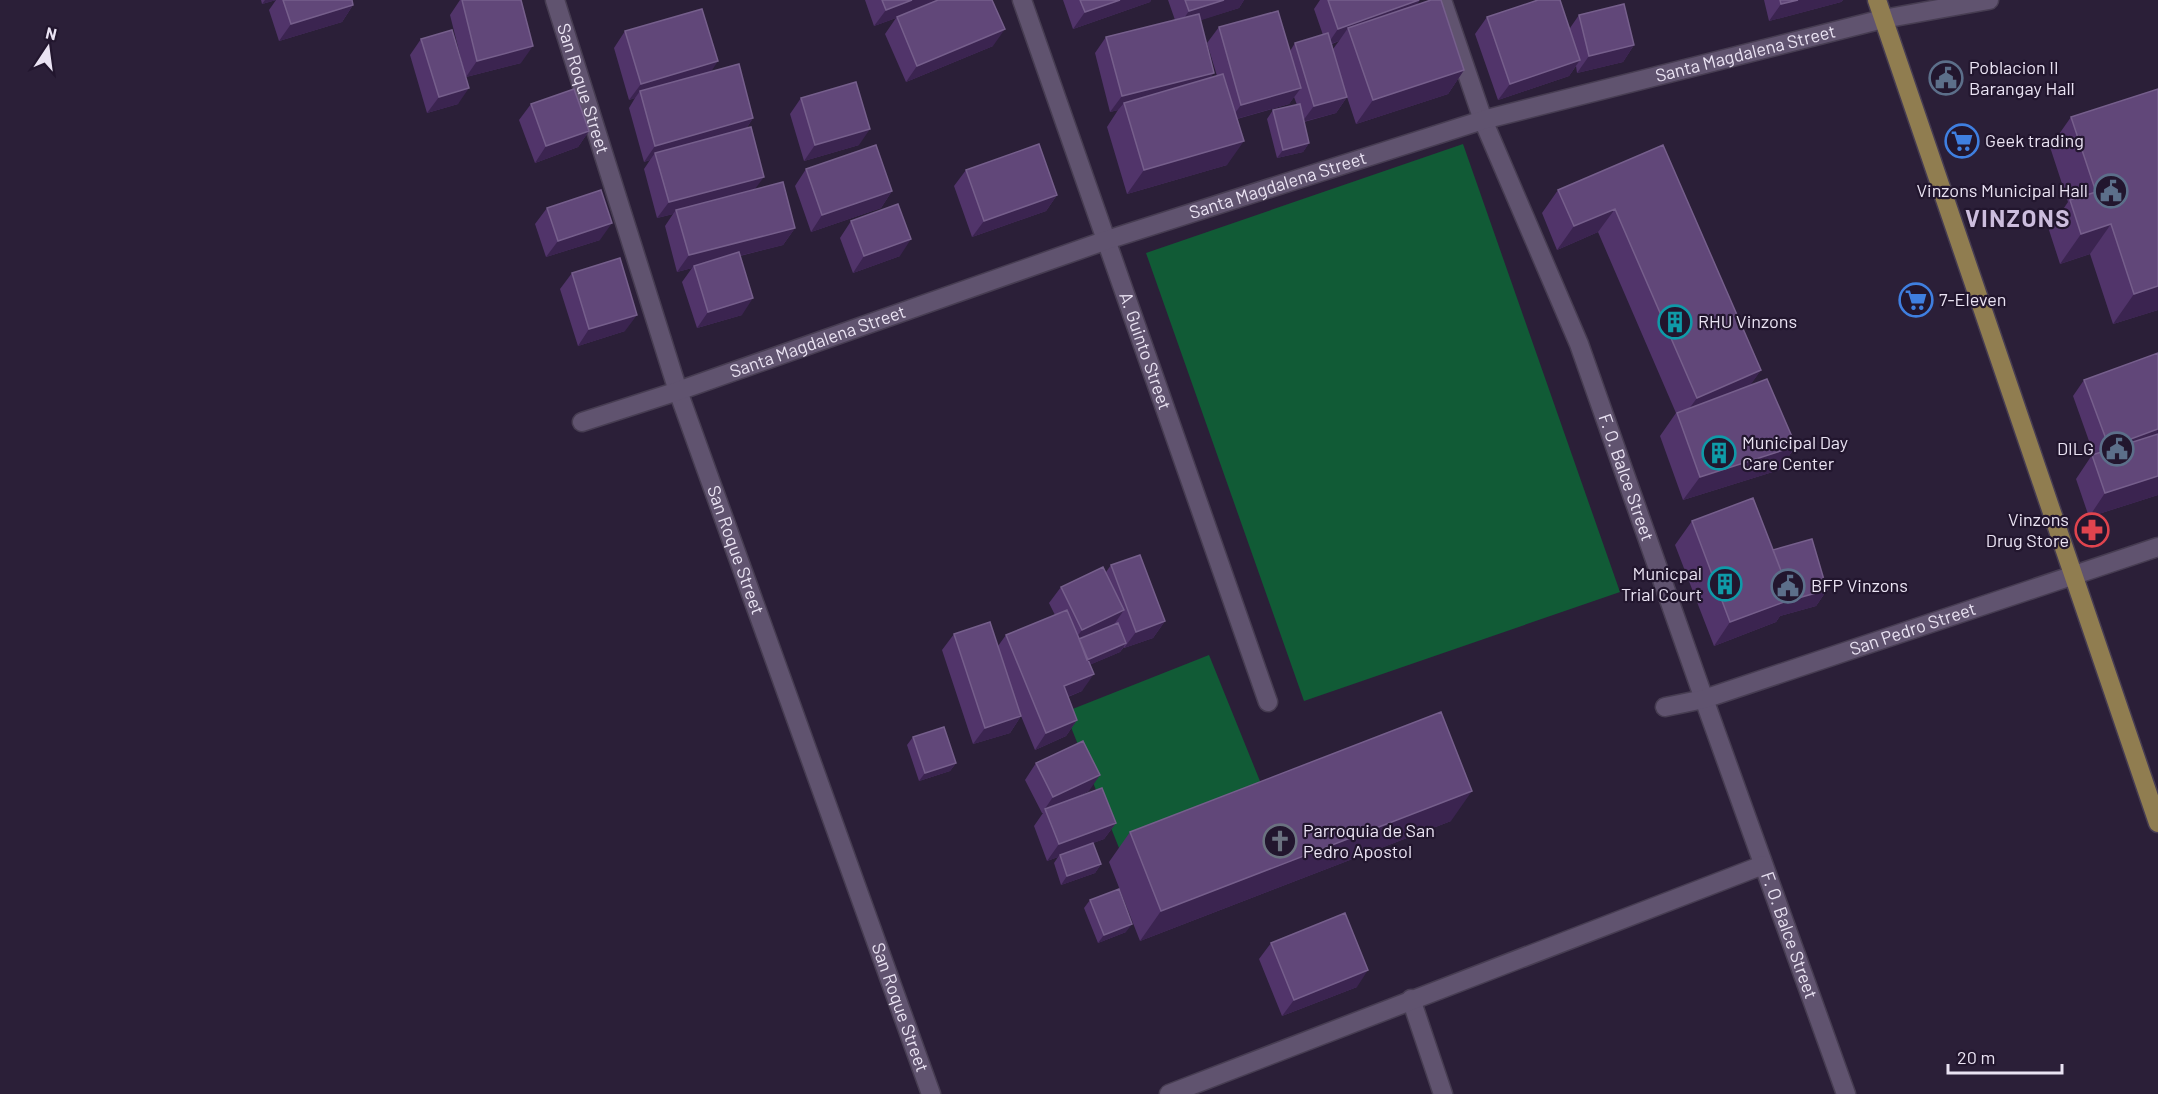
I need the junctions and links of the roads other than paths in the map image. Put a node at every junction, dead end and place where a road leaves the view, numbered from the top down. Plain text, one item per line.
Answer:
1 (555, 0) edge
2 (1022, 0) edge
3 (1442, 0) edge
4 (1877, 0) edge
5 (1989, 0) edge
6 (1883, 19) junction
7 (1483, 120) junction
8 (1107, 240) junction
9 (678, 391) junction
10 (582, 422) dead end
11 (2158, 546) edge
12 (2072, 574) junction
13 (1704, 699) junction
14 (1268, 702) dead end
15 (1665, 707) dead end
16 (2158, 823) edge
17 (1763, 865) junction
18 (1411, 999) junction
19 (931, 1094) edge
20 (1169, 1094) edge
21 (1443, 1094) edge
22 (1846, 1094) edge

1 - 9 street, San Roque Street
2 - 8 street, A. Guinto Street
3 - 7 street, F. O. Balce Street
4 - 6 main road
5 - 6 street, Santa Magdalena Street
6 - 7 street, Santa Magdalena Street
6 - 12 main road
7 - 8 street, Santa Magdalena Street
7 - 13 street, F. O. Balce Street
8 - 9 street, Santa Magdalena Street
8 - 14 street, A. Guinto Street
9 - 10 street, Santa Magdalena Street
9 - 19 street, San Roque Street
11 - 12 street, San Pedro Street
12 - 13 street, San Pedro Street
12 - 16 main road
13 - 15 street, San Pedro Street
13 - 17 street, F. O. Balce Street
17 - 18 street
17 - 22 street, F. O. Balce Street
18 - 20 street
18 - 21 street

